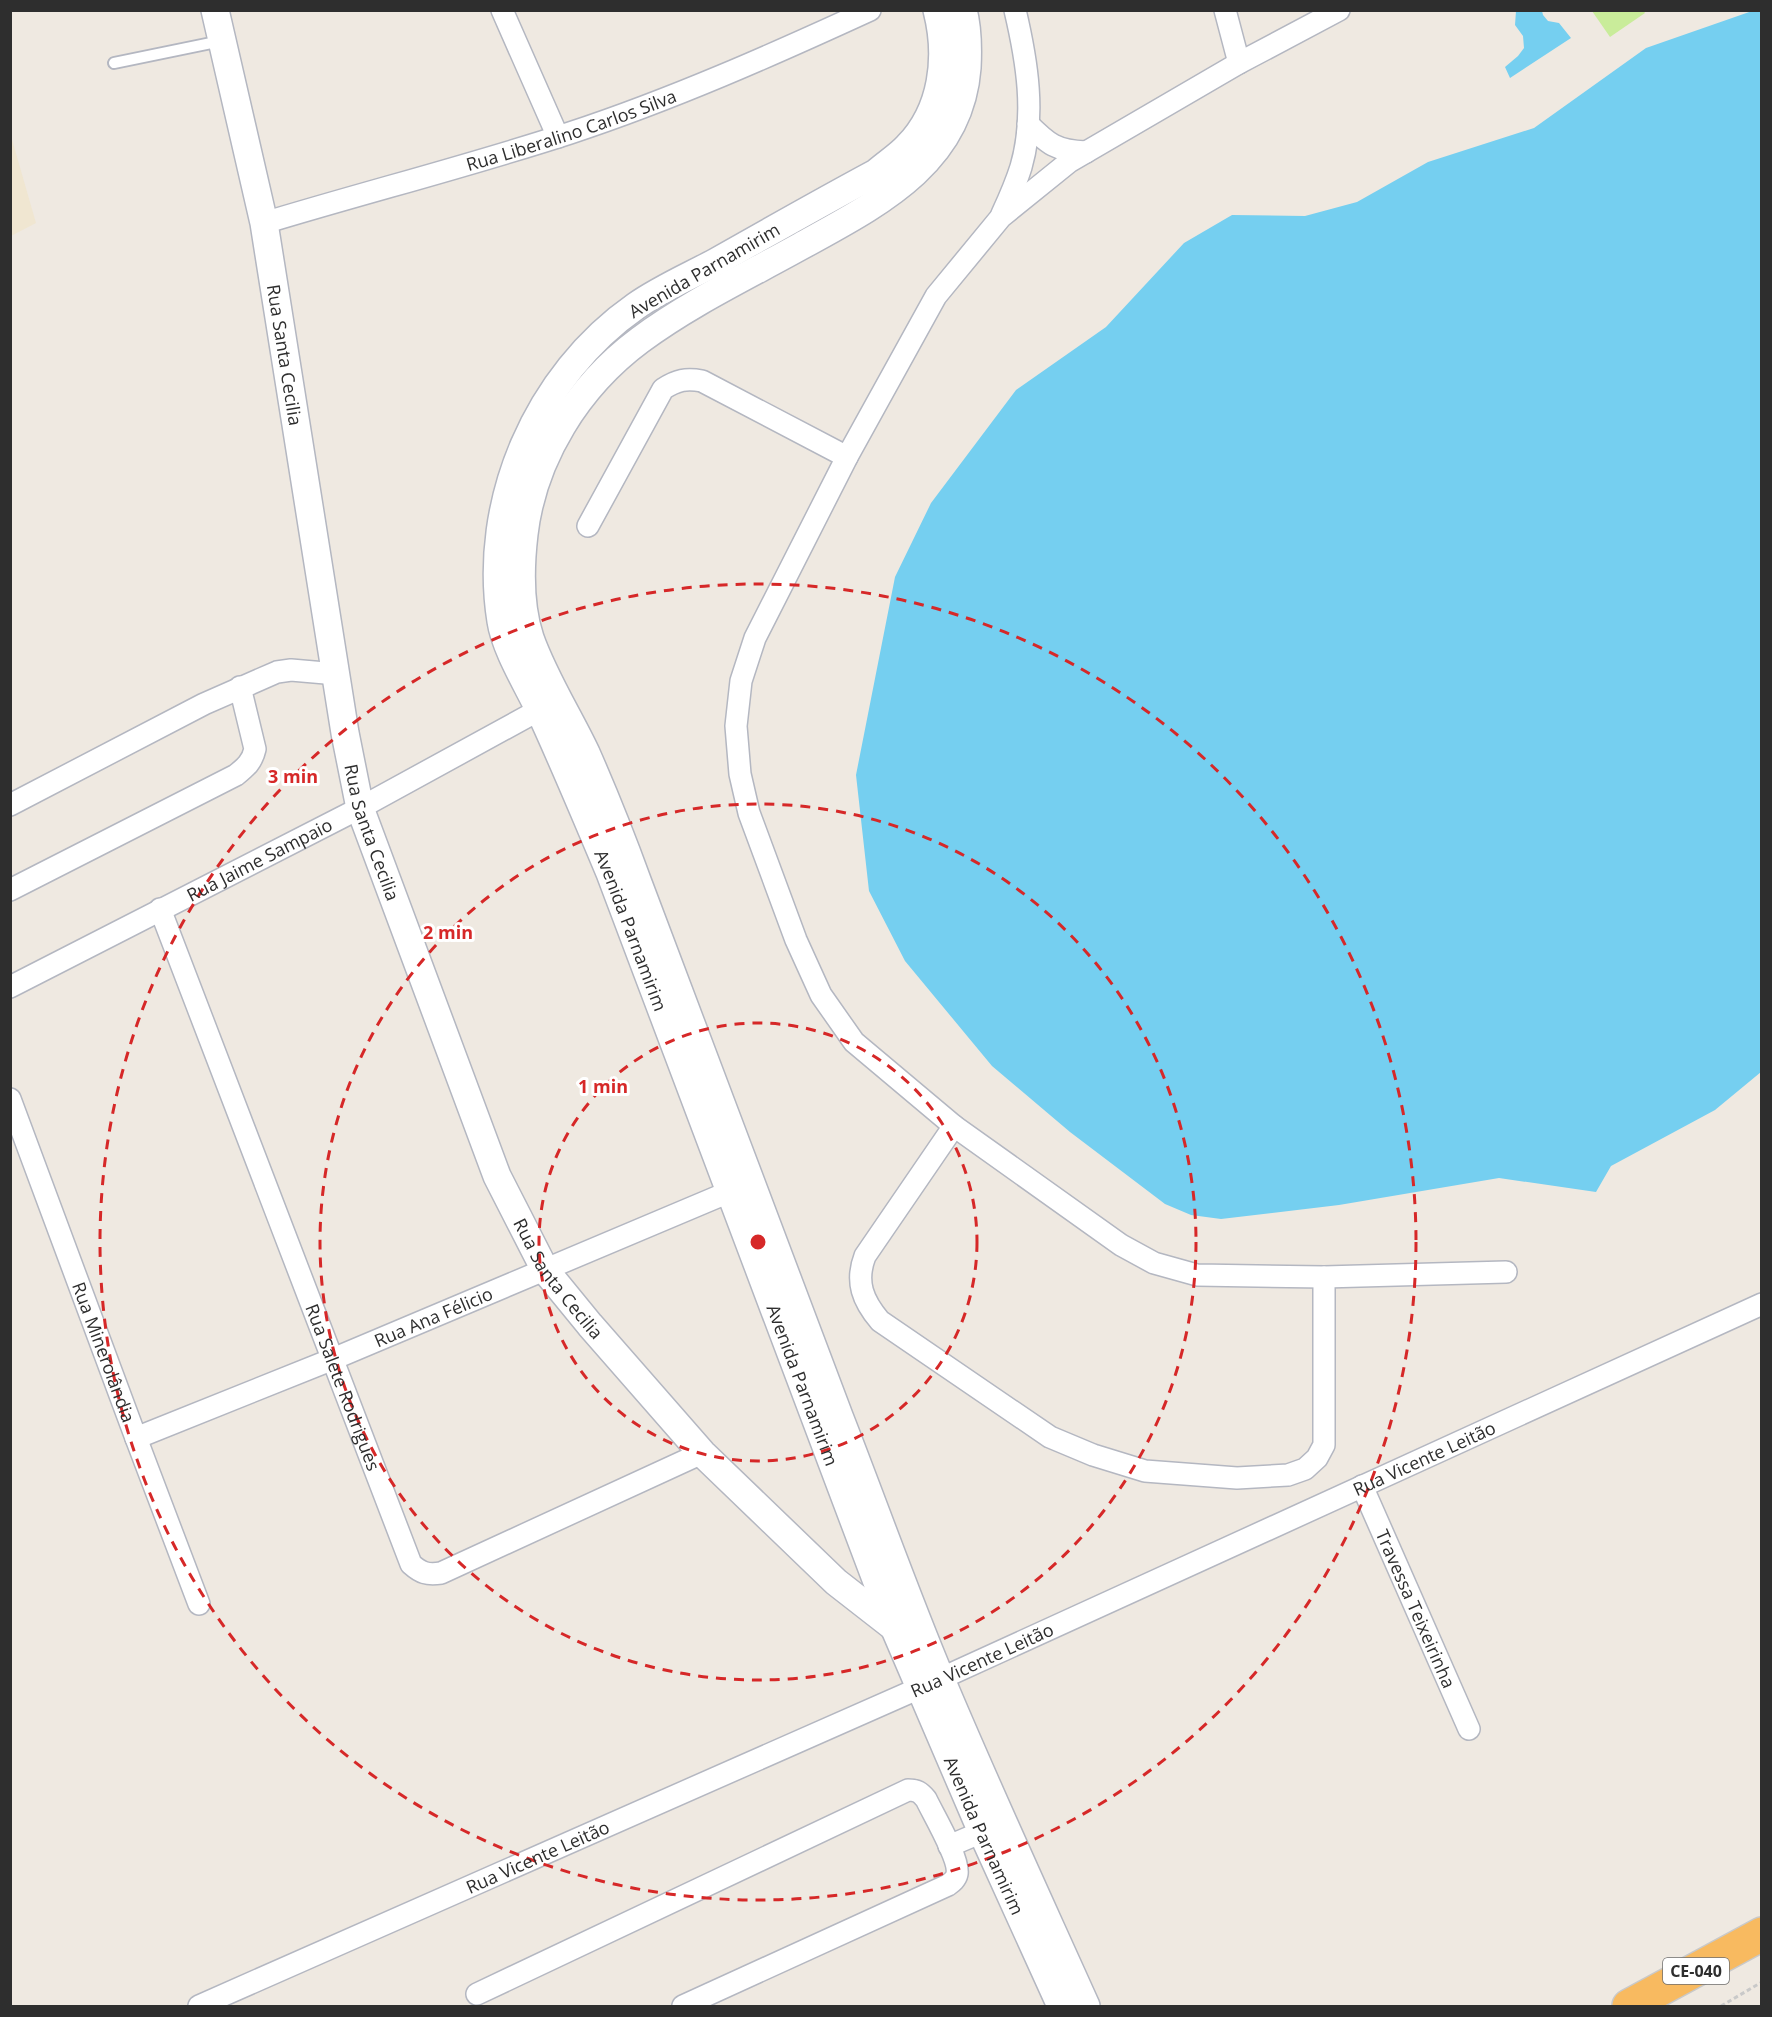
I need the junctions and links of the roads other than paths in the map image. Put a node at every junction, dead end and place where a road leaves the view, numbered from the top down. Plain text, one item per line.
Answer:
1 (215, 10) edge
2 (502, 10) edge
3 (870, 10) edge
4 (937, 10) edge
5 (963, 10) edge
6 (1015, 10) edge
7 (1225, 10) edge
8 (1334, 12) edge
9 (221, 41) junction
10 (114, 63) dead end
11 (1239, 63) junction
12 (1028, 124) junction
13 (558, 137) junction
14 (1086, 152) junction
15 (1001, 217) junction
16 (264, 224) junction
17 (765, 235) junction
18 (778, 258) junction
19 (847, 457) junction
20 (588, 526) dead end
21 (337, 674) junction
22 (240, 687) junction
23 (539, 710) junction
24 (10, 805) edge
25 (360, 808) junction
26 (10, 890) edge
27 (160, 909) junction
28 (10, 987) edge
29 (10, 1099) edge
30 (954, 1126) junction
31 (729, 1192) junction
32 (545, 1270) junction
33 (1506, 1272) dead end
34 (1324, 1276) junction
35 (1761, 1304) edge
36 (333, 1359) junction
37 (136, 1438) junction
38 (702, 1453) junction
39 (1362, 1486) junction
40 (200, 1604) dead end
41 (894, 1627) junction
42 (930, 1653) junction
43 (930, 1683) junction
44 (1469, 1729) dead end
45 (982, 1832) junction
46 (949, 1846) junction
47 (1761, 1934) edge
48 (1670, 1985) junction
49 (477, 1994) dead end
50 (200, 2007) edge
51 (683, 2007) edge
52 (1061, 2007) edge
53 (1086, 2007) edge
54 (1629, 2007) edge
55 (1645, 2007) edge

1 - 9 street, Rua Santa Cecilia
2 - 13 street
3 - 13 street, Rua Liberalino Carlos Silva
4 - 17 street, Avenida Parnamirim
5 - 18 street, Avenida Parnamirim
6 - 12 street
7 - 11 street
8 - 11 street
9 - 10 lane
9 - 16 street, Rua Santa Cecilia
11 - 14 street
12 - 14 street
12 - 15 street
13 - 16 street, Rua Liberalino Carlos Silva
14 - 15 street
15 - 19 street
16 - 21 street, Rua Santa Cecilia
17 - 18 street
17 - 23 street, Avenida Parnamirim
18 - 42 street, Avenida Parnamirim
19 - 20 street
19 - 30 street
21 - 22 street
21 - 25 street, Rua Santa Cecilia
22 - 24 street
22 - 26 street
23 - 25 street, Rua Jaime Sampaio
23 - 31 street, Avenida Parnamirim
25 - 27 street, Rua Jaime Sampaio
25 - 32 street, Rua Santa Cecilia
27 - 28 street, Rua Jaime Sampaio
27 - 36 street, Rua Salete Rodrigues
29 - 37 street, Rua Minerolândia
30 - 34 street
30 - 34 street
31 - 32 street, Rua Ana Félicio
31 - 41 street, Avenida Parnamirim
32 - 36 street, Rua Ana Félicio
32 - 38 street, Rua Santa Cecilia
33 - 34 street
35 - 39 street, Rua Vicente Leitão
36 - 37 street, Rua Ana Félicio
36 - 38 street, Rua Salete Rodrigues
37 - 40 street, Rua Minerolândia
38 - 41 street, Rua Santa Cecilia
39 - 43 street, Rua Vicente Leitão
39 - 44 street, Travessa Teixeirinha
41 - 42 street, Rua Santa Cecilia
41 - 43 street, Avenida Parnamirim
42 - 43 street, Avenida Parnamirim
43 - 45 street, Avenida Parnamirim
43 - 50 street, Rua Vicente Leitão
43 - 53 street, Avenida Parnamirim
45 - 46 street
45 - 52 street, Avenida Parnamirim
46 - 49 street
46 - 51 street
47 - 48 highway, CE-040
48 - 54 highway, CE-040
48 - 55 highway

